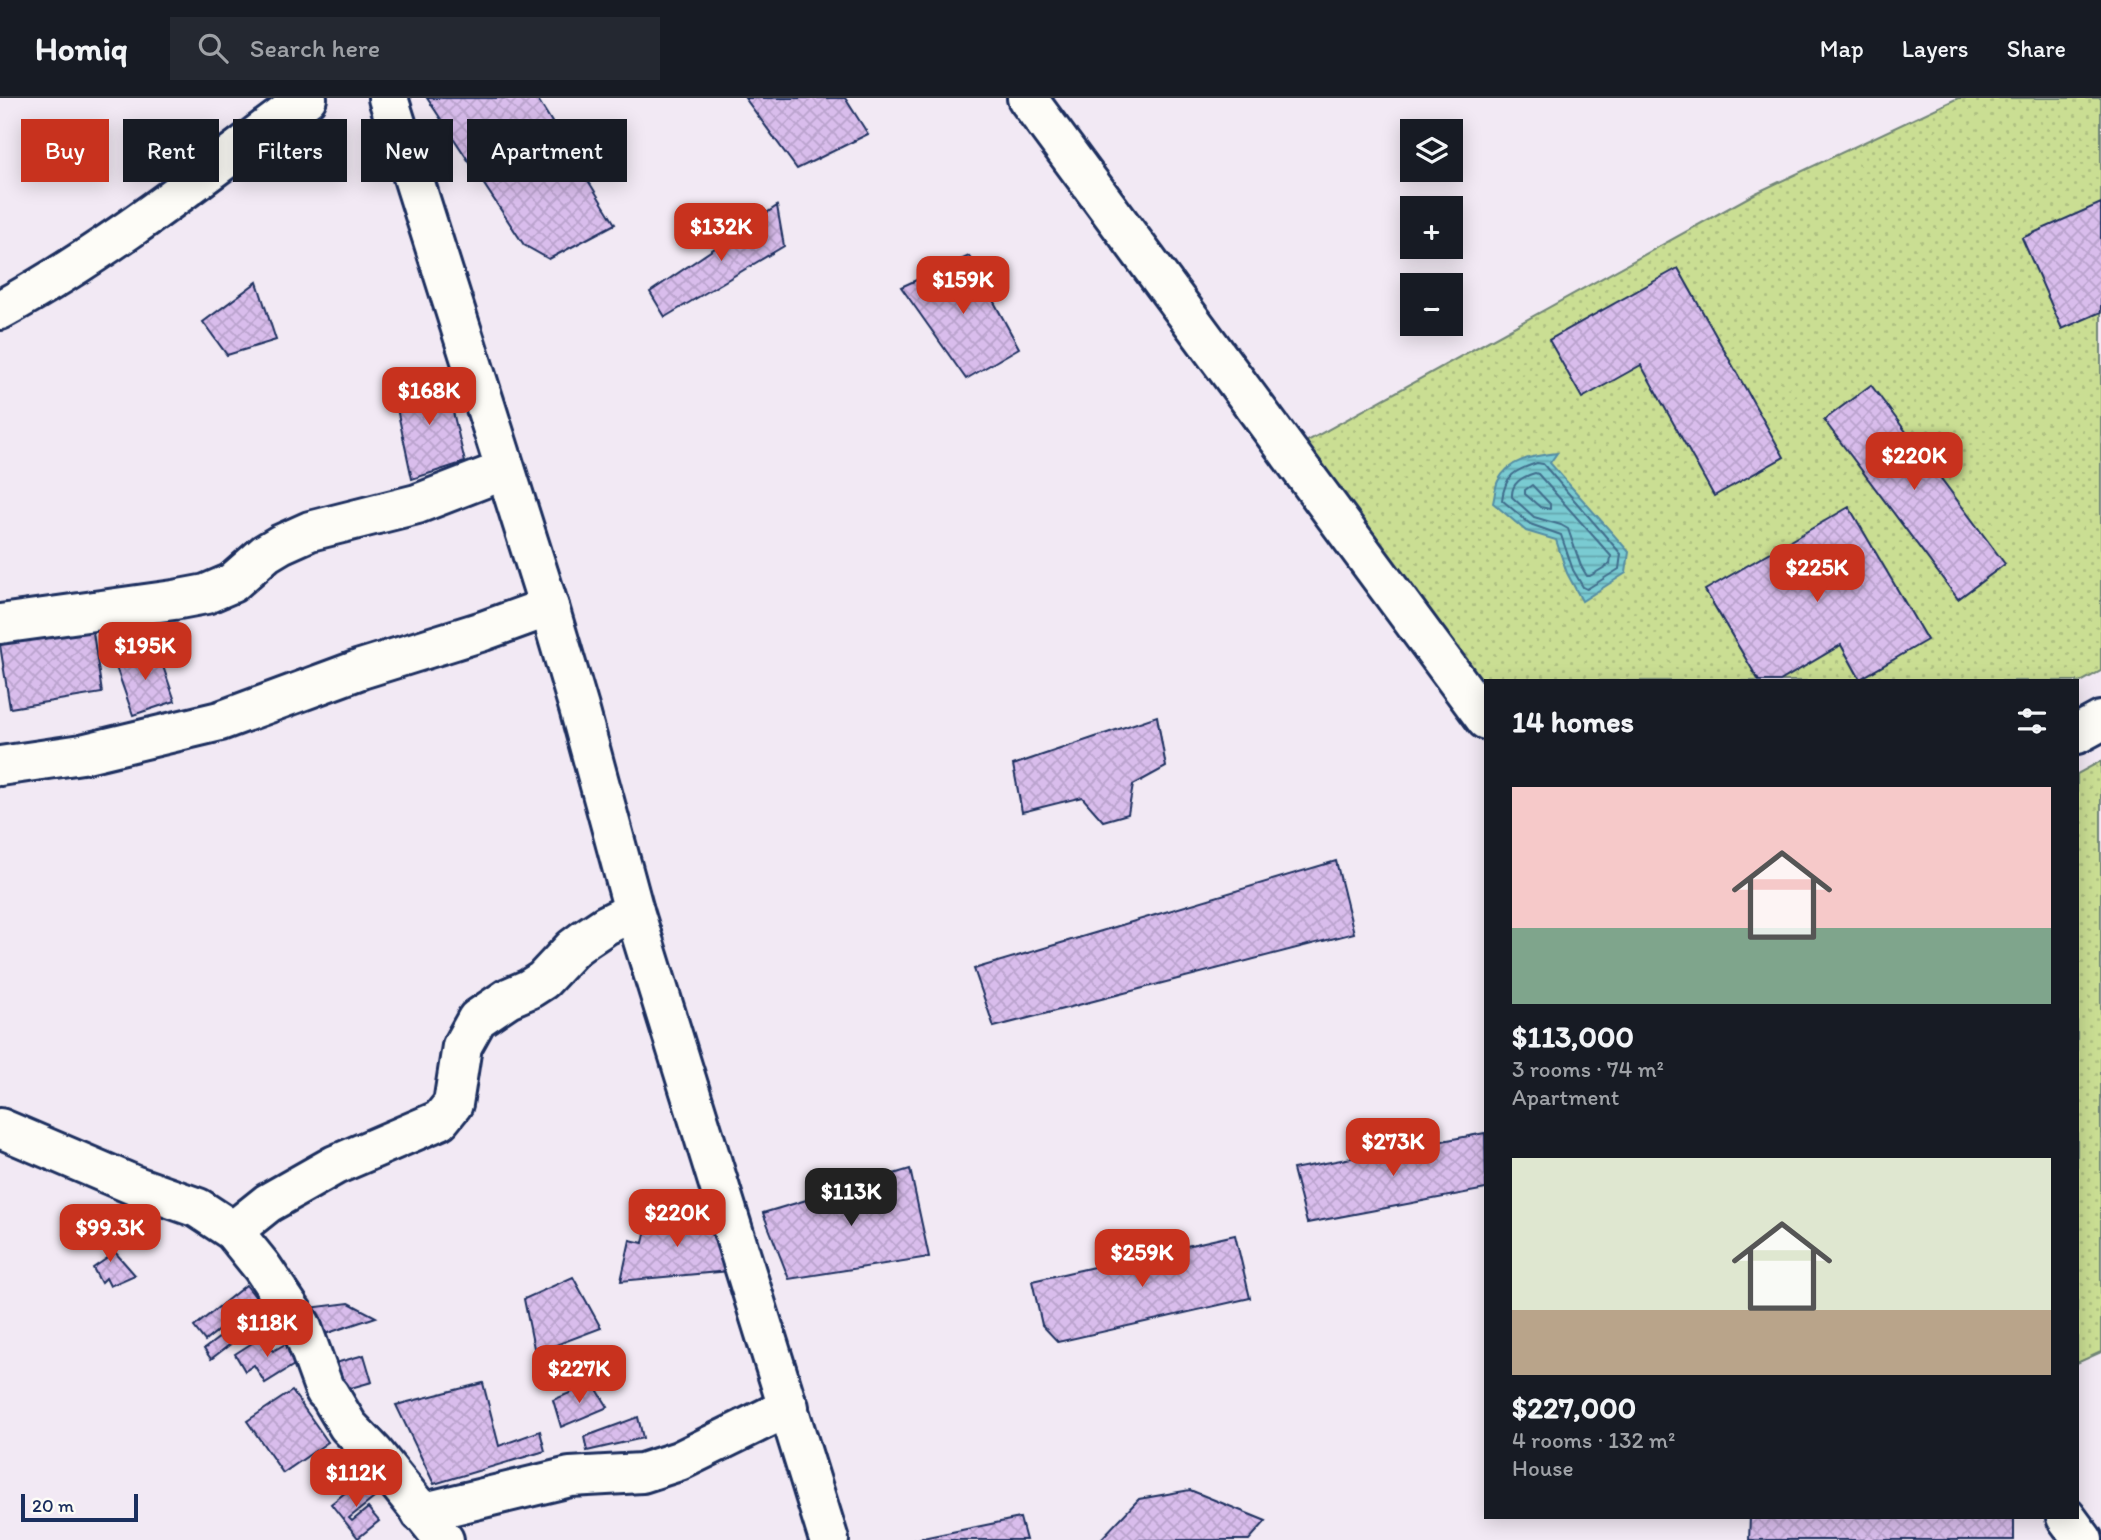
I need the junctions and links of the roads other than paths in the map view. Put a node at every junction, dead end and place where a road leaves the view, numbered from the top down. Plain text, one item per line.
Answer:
1 (307, 98) edge
2 (388, 98) edge
3 (1027, 98) edge
4 (0, 310) edge
5 (505, 470) junction
6 (549, 607) junction
7 (0, 624) edge
8 (1484, 717) edge
9 (2101, 721) edge
10 (2079, 733) edge
11 (0, 766) edge
12 (634, 911) junction
13 (0, 1128) edge
14 (233, 1231) junction
15 (789, 1407) junction
16 (2067, 1519) edge
17 (433, 1526) edge
18 (829, 1540) edge
19 (2083, 1540) edge

1 - 4 street
2 - 5 street
3 - 8 street
5 - 6 street
5 - 7 street
6 - 11 street
6 - 12 street
9 - 10 street
12 - 14 street
12 - 15 street
13 - 14 street
14 - 17 street
15 - 17 street
15 - 18 street
16 - 19 street

